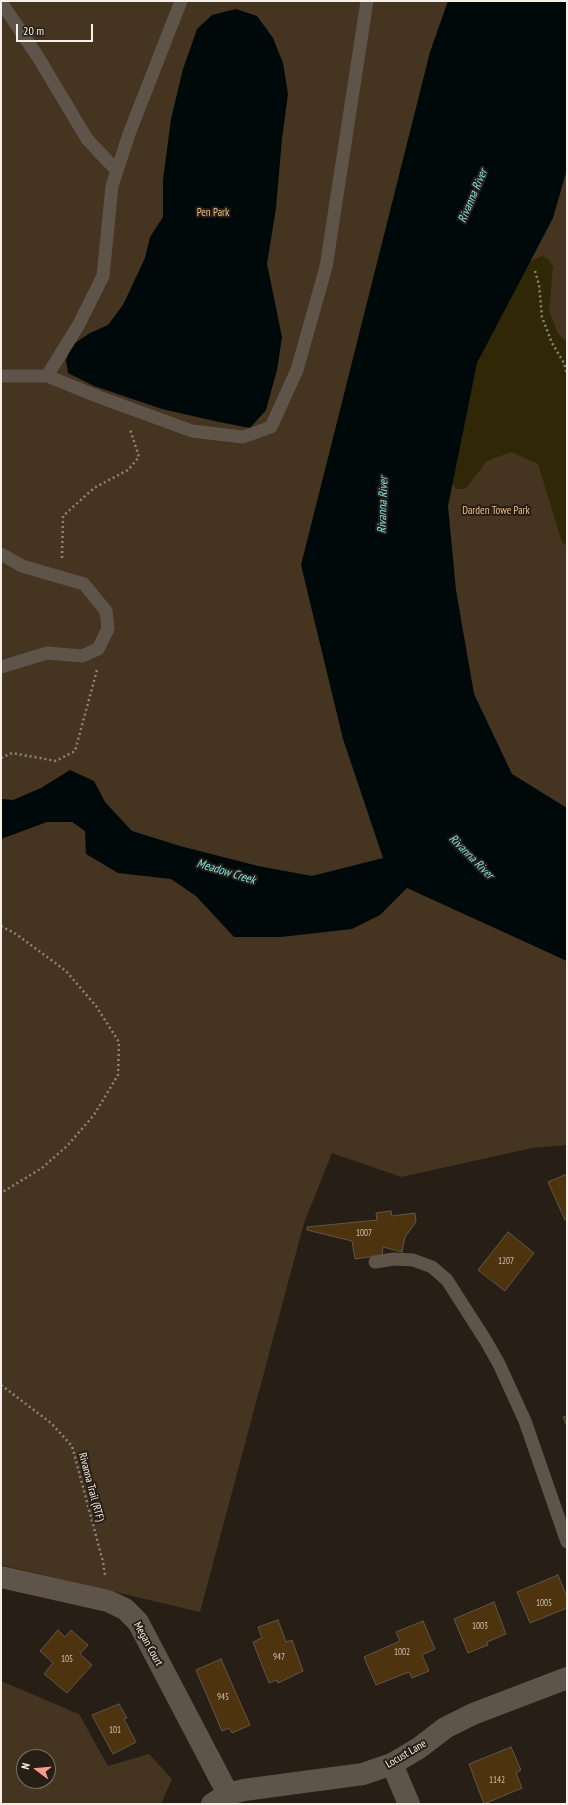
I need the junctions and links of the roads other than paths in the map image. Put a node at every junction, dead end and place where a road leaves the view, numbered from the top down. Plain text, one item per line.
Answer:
1 (181, 1) edge
2 (367, 1) edge
3 (1, 2) edge
4 (117, 171) junction
5 (1, 376) edge
6 (47, 376) junction
7 (1, 554) edge
8 (1, 667) edge
9 (375, 1262) dead end
10 (567, 1542) edge
11 (1, 1577) edge
12 (567, 1678) edge
13 (392, 1764) junction
14 (220, 1799) edge
15 (409, 1804) edge

1 - 4 lane
2 - 6 lane
3 - 4 lane
4 - 6 lane
5 - 6 lane
7 - 8 lane
9 - 10 lane
11 - 14 street, Megan Court
12 - 13 street, Locust Lane
13 - 14 street, Locust Lane
13 - 15 street

